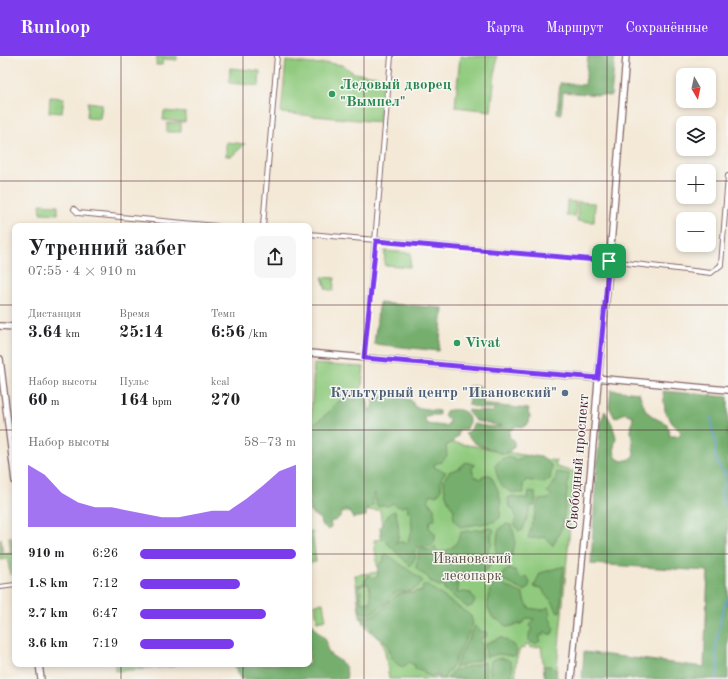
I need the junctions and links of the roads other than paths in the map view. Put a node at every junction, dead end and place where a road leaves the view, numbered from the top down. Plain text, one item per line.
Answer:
1 (278, 56) edge
2 (392, 56) edge
3 (626, 56) edge
4 (728, 176) edge
5 (74, 209) dead end
6 (186, 223) edge
7 (263, 223) edge
8 (312, 234) edge
9 (376, 241) junction
10 (609, 261) junction
11 (0, 326) edge
12 (12, 327) edge
13 (312, 353) edge
14 (0, 358) edge
15 (364, 358) junction
16 (598, 378) junction
17 (728, 390) edge
18 (12, 456) edge
19 (12, 585) edge
20 (0, 587) edge
21 (39, 667) edge
22 (41, 679) edge
23 (571, 679) edge

1 - 7 street
2 - 9 street
3 - 10 main road, Свободный проспект
4 - 10 street
5 - 6 street
8 - 9 street
9 - 10 street
9 - 15 street
10 - 16 main road, Свободный проспект
11 - 12 main road
13 - 15 main road
14 - 18 main road
15 - 16 main road
16 - 17 main road
16 - 23 main road, Свободный проспект
19 - 20 street
21 - 22 main road

